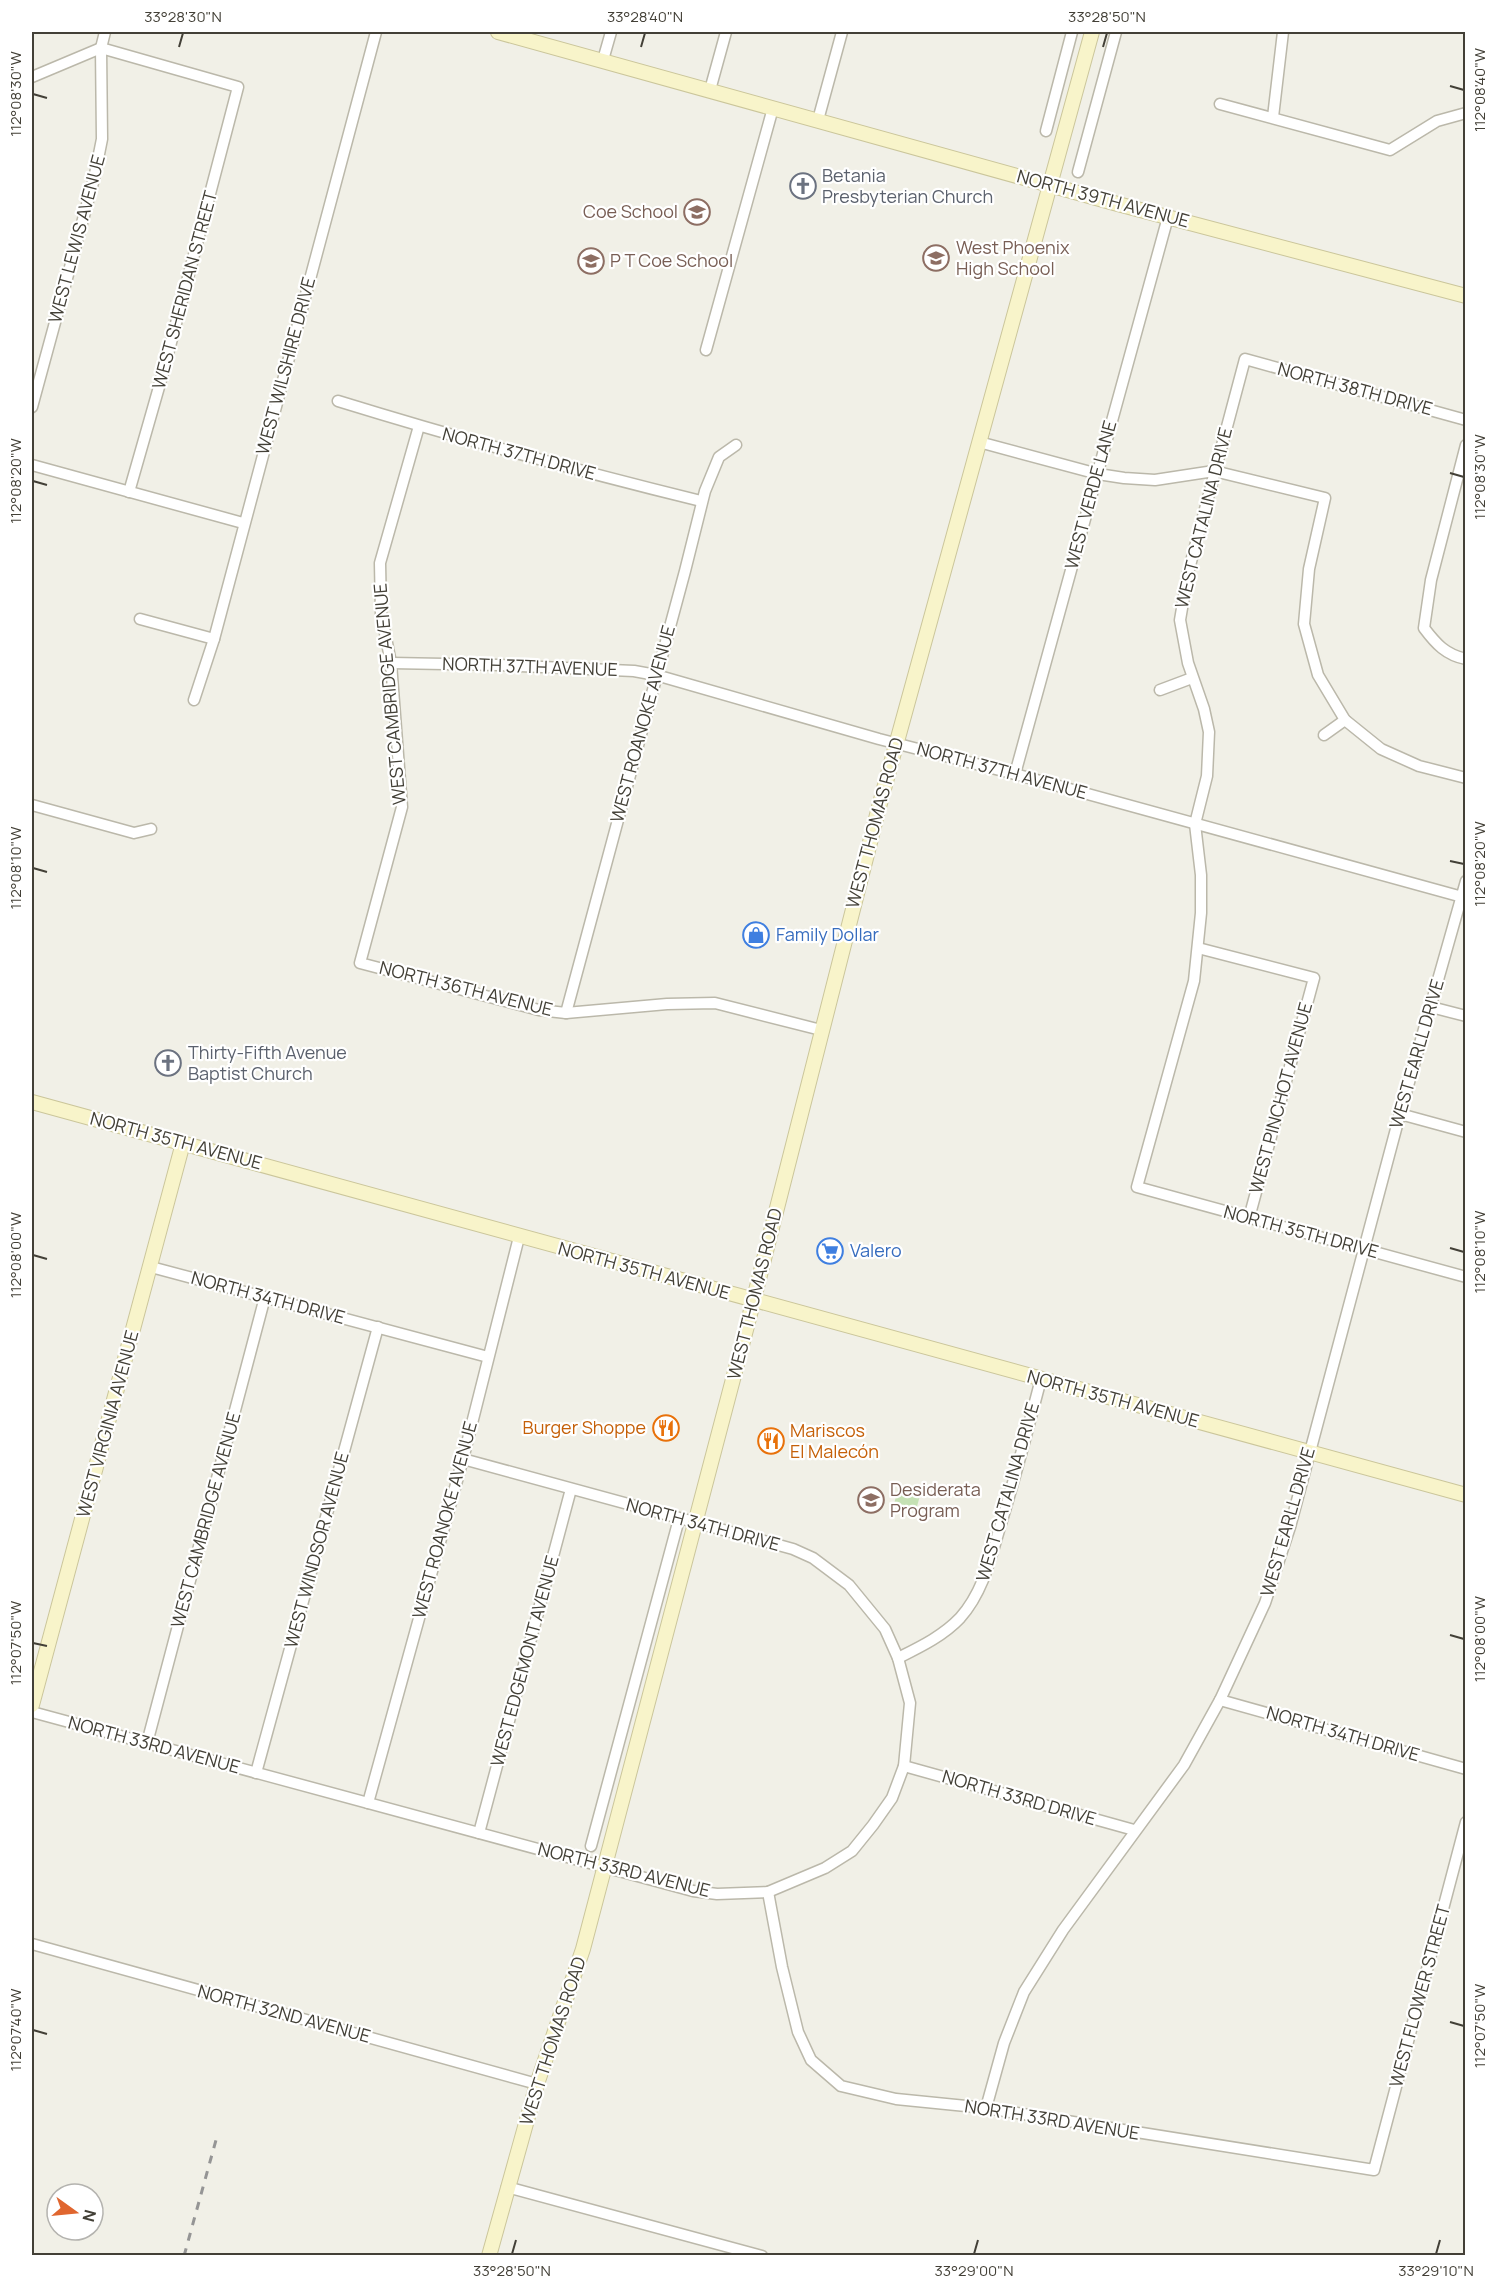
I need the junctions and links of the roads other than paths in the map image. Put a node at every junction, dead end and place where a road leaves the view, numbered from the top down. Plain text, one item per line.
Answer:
1 (105, 32) edge
2 (376, 32) edge
3 (498, 32) edge
4 (611, 32) edge
5 (726, 32) edge
6 (842, 32) edge
7 (1072, 32) edge
8 (1092, 32) edge
9 (1116, 32) edge
10 (1283, 32) edge
11 (101, 48) junction
12 (603, 60) junction
13 (32, 77) edge
14 (710, 90) junction
15 (1220, 104) dead end
16 (773, 108) junction
17 (1466, 113) edge
18 (1273, 117) junction
19 (818, 120) junction
20 (1046, 131) dead end
21 (1078, 172) dead end
22 (1050, 185) junction
23 (1168, 218) junction
24 (1466, 296) edge
25 (706, 350) dead end
26 (1245, 359) joint
27 (338, 401) dead end
28 (32, 407) edge
29 (1466, 420) edge
30 (419, 426) junction
31 (979, 442) junction
32 (736, 445) dead end
33 (1466, 445) edge
34 (32, 465) edge
35 (1214, 471) junction
36 (1098, 474) junction
37 (129, 492) junction
38 (701, 501) junction
39 (243, 523) junction
40 (140, 619) dead end
41 (214, 639) junction
42 (1466, 659) edge
43 (391, 663) junction
44 (656, 675) junction
45 (1192, 678) junction
46 (1160, 690) dead end
47 (194, 700) dead end
48 (1345, 720) junction
49 (1324, 735) dead end
50 (896, 743) junction
51 (1015, 774) junction
52 (1466, 778) edge
53 (32, 805) edge
54 (1195, 824) junction
55 (151, 829) dead end
56 (1466, 881) edge
57 (1463, 898) edge
58 (1198, 948) junction
59 (360, 963) joint
60 (1431, 1007) junction
61 (566, 1013) junction
62 (1466, 1016) edge
63 (821, 1030) junction
64 (32, 1102) edge
65 (1400, 1114) junction
66 (1466, 1132) edge
67 (183, 1143) junction
68 (1137, 1187) joint
69 (1249, 1218) junction
70 (519, 1237) junction
71 (1365, 1249) junction
72 (151, 1267) junction
73 (1466, 1276) edge
74 (265, 1297) junction
75 (753, 1300) junction
76 (378, 1328) junction
77 (488, 1357) junction
78 (1041, 1379) junction
79 (1309, 1452) junction
80 (463, 1459) junction
81 (571, 1489) junction
82 (1466, 1495) edge
83 (679, 1519) junction
84 (695, 1524) junction
85 (898, 1658) junction
86 (1220, 1700) junction
87 (32, 1705) edge
88 (32, 1712) edge
89 (147, 1743) junction
90 (904, 1766) junction
91 (1466, 1769) edge
92 (256, 1773) junction
93 (368, 1803) junction
94 (598, 1822) junction
95 (1466, 1822) edge
96 (615, 1827) junction
97 (1134, 1830) junction
98 (479, 1833) junction
99 (591, 1846) dead end
100 (605, 1867) junction
101 (768, 1892) junction
102 (32, 1944) edge
103 (537, 2084) junction
104 (986, 2108) junction
105 (1374, 2170) joint
106 (507, 2187) junction
107 (489, 2256) edge
108 (762, 2256) edge

1 - 11 street, WEST LEWIS AVENUE
2 - 39 street, WEST WILSHIRE DRIVE
3 - 12 main road, NORTH 39TH AVENUE
4 - 12 street
5 - 14 street
6 - 19 street
7 - 20 street
8 - 22 main road, WEST THOMAS ROAD
9 - 21 street
10 - 18 street
11 - 13 street
11 - 28 street, WEST LEWIS AVENUE
11 - 37 street, WEST SHERIDAN STREET
12 - 14 main road, NORTH 39TH AVENUE
14 - 16 main road, NORTH 39TH AVENUE
15 - 18 street
16 - 19 main road, NORTH 39TH AVENUE
16 - 25 street
17 - 18 street
19 - 22 main road, NORTH 39TH AVENUE
22 - 23 main road, NORTH 39TH AVENUE
22 - 31 main road, WEST THOMAS ROAD
23 - 24 main road, NORTH 39TH AVENUE
23 - 36 street, WEST VERDE LANE
26 - 29 street, NORTH 38TH DRIVE
26 - 35 street, WEST CATALINA DRIVE
27 - 30 street, NORTH 37TH DRIVE
30 - 38 street, NORTH 37TH DRIVE
30 - 43 street, WEST CAMBRIDGE AVENUE
31 - 36 street
31 - 50 main road, WEST THOMAS ROAD
32 - 38 street, WEST ROANOKE AVENUE
33 - 42 street
34 - 37 street
35 - 36 street
35 - 45 street, WEST CATALINA DRIVE
35 - 48 street
36 - 51 street, WEST VERDE LANE
37 - 39 street
38 - 44 street, WEST ROANOKE AVENUE
39 - 41 street, WEST WILSHIRE DRIVE
40 - 41 street
41 - 47 street, WEST WILSHIRE DRIVE
43 - 44 street, NORTH 37TH AVENUE
43 - 59 street, WEST CAMBRIDGE AVENUE
44 - 50 street, NORTH 37TH AVENUE
44 - 61 street, WEST ROANOKE AVENUE
45 - 46 street
45 - 54 street, WEST CATALINA DRIVE
48 - 49 street
48 - 52 street
50 - 51 street, NORTH 37TH AVENUE
50 - 63 main road, WEST THOMAS ROAD
51 - 54 street, NORTH 37TH AVENUE
53 - 55 street
54 - 57 street, NORTH 37TH AVENUE
54 - 58 street, WEST CATALINA DRIVE
56 - 57 street, WEST EARLL DRIVE
57 - 60 street, WEST EARLL DRIVE
58 - 68 street, WEST CATALINA DRIVE
58 - 69 street, WEST PINCHOT AVENUE
59 - 61 street, NORTH 36TH AVENUE
60 - 62 street
60 - 65 street, WEST EARLL DRIVE
61 - 63 street, NORTH 36TH AVENUE
63 - 75 main road, WEST THOMAS ROAD
64 - 67 main road, NORTH 35TH AVENUE
65 - 66 street
65 - 71 street, WEST EARLL DRIVE
67 - 70 main road, NORTH 35TH AVENUE
67 - 72 main road, WEST VIRGINIA AVENUE
68 - 69 street, NORTH 35TH DRIVE
69 - 71 street, NORTH 35TH DRIVE
70 - 75 main road, NORTH 35TH AVENUE
70 - 77 street, WEST ROANOKE AVENUE
71 - 73 street, NORTH 35TH DRIVE
71 - 79 street, WEST EARLL DRIVE
72 - 74 street, NORTH 34TH DRIVE
72 - 87 main road, WEST VIRGINIA AVENUE
74 - 76 street, NORTH 34TH DRIVE
74 - 89 street, WEST CAMBRIDGE AVENUE
75 - 78 main road, NORTH 35TH AVENUE
75 - 84 main road, WEST THOMAS ROAD
76 - 77 street, NORTH 34TH DRIVE
76 - 92 street, WEST WINDSOR AVENUE
77 - 80 street, WEST ROANOKE AVENUE
78 - 79 main road, NORTH 35TH AVENUE
78 - 85 street, WEST CATALINA DRIVE
79 - 82 main road, NORTH 35TH AVENUE
79 - 86 street, WEST EARLL DRIVE
80 - 81 street, NORTH 34TH DRIVE
80 - 93 street, WEST ROANOKE AVENUE
81 - 83 street, NORTH 34TH DRIVE
81 - 98 street, WEST EDGEMONT AVENUE
83 - 84 street, NORTH 34TH DRIVE
83 - 94 street
84 - 85 street, NORTH 34TH DRIVE
84 - 96 main road, WEST THOMAS ROAD
85 - 90 street
86 - 91 street, NORTH 34TH DRIVE
86 - 97 street, WEST EARLL DRIVE
88 - 89 street, NORTH 33RD AVENUE
89 - 92 street, NORTH 33RD AVENUE
90 - 97 street, NORTH 33RD DRIVE
90 - 101 street
92 - 93 street, NORTH 33RD AVENUE
93 - 98 street, NORTH 33RD AVENUE
94 - 96 street
94 - 99 street
95 - 105 street, WEST FLOWER STREET
96 - 100 main road, WEST THOMAS ROAD
97 - 104 street, WEST EARLL DRIVE
98 - 100 street, NORTH 33RD AVENUE
100 - 101 street, NORTH 33RD AVENUE
100 - 103 main road, WEST THOMAS ROAD
101 - 104 street, NORTH 33RD AVENUE
102 - 103 street, NORTH 32ND AVENUE
103 - 106 main road, WEST THOMAS ROAD
104 - 105 street, NORTH 33RD AVENUE
106 - 107 main road, WEST THOMAS ROAD
106 - 108 street

